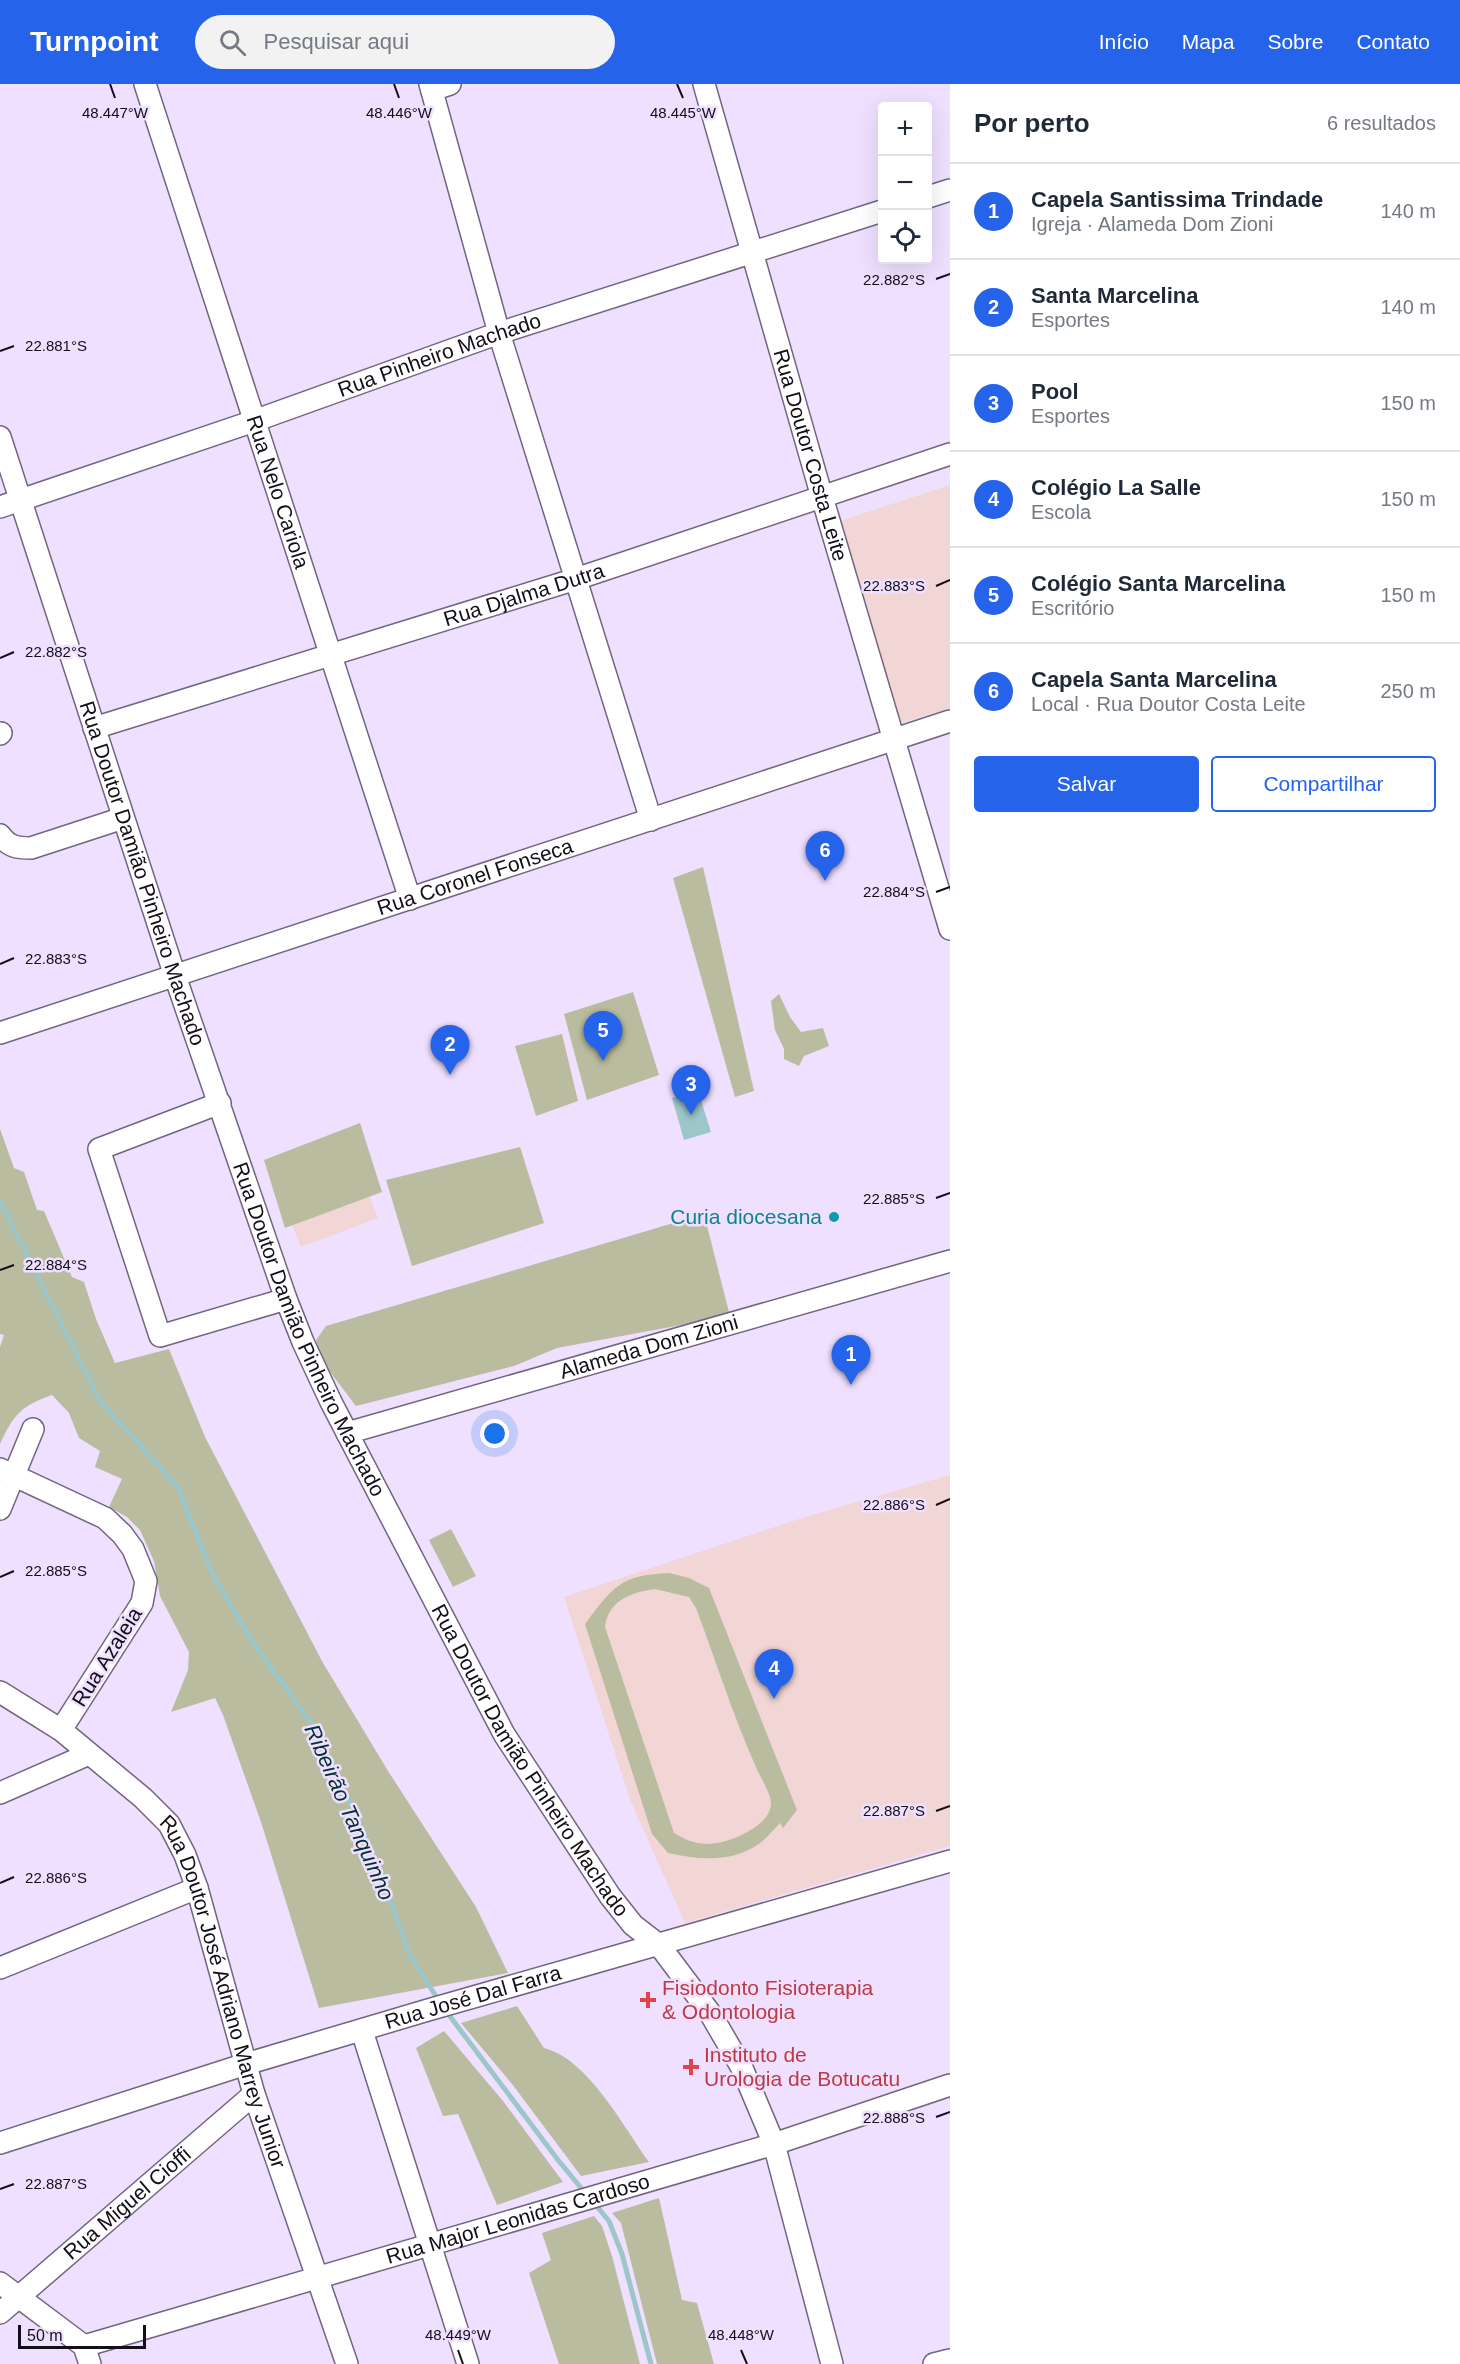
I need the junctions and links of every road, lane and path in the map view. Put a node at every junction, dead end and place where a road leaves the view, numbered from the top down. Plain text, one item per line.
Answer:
1 (145, 84) edge
2 (704, 84) edge
3 (437, 86) edge
4 (950, 190) edge
5 (932, 195) edge
6 (878, 212) edge
7 (752, 251) junction
8 (499, 333) junction
9 (254, 421) junction
10 (0, 437) edge
11 (950, 454) edge
12 (822, 497) junction
13 (20, 499) junction
14 (0, 507) edge
15 (576, 579) junction
16 (330, 654) junction
17 (950, 722) edge
18 (94, 728) junction
19 (894, 739) junction
20 (123, 818) junction
21 (651, 820) junction
22 (0, 835) edge
23 (410, 899) junction
24 (950, 929) edge
25 (175, 976) junction
26 (0, 1033) edge
27 (220, 1103) junction
28 (950, 1261) edge
29 (286, 1299) junction
30 (33, 1429) dead end
31 (347, 1433) junction
32 (8, 1472) edge
33 (0, 1509) edge
34 (0, 1692) edge
35 (61, 1730) junction
36 (89, 1754) junction
37 (0, 1793) edge
38 (950, 1861) edge
39 (197, 1888) junction
40 (659, 1945) junction
41 (0, 1968) edge
42 (362, 2031) junction
43 (246, 2064) junction
44 (950, 2085) edge
45 (254, 2094) junction
46 (0, 2143) edge
47 (774, 2144) junction
48 (429, 2245) junction
49 (316, 2278) junction
50 (0, 2283) edge
51 (17, 2296) junction
52 (0, 2313) edge
53 (87, 2355) edge
54 (950, 2360) edge
55 (347, 2364) edge
56 (468, 2364) edge
57 (832, 2364) edge
58 (934, 2364) edge

1 - 9 street, Rua Nelo Cariola
2 - 7 street, Rua Doutor Costa Leite
3 - 8 street
4 - 5 street
6 - 7 street, Rua Pinheiro Machado
7 - 8 street, Rua Pinheiro Machado
7 - 12 street, Rua Doutor Costa Leite
8 - 9 street, Rua Pinheiro Machado
8 - 15 street
9 - 13 street, Rua Pinheiro Machado
9 - 16 street, Rua Nelo Cariola
10 - 13 street, Rua Doutor Damião Pinheiro Machado
11 - 12 street, Rua Djalma Dutra
12 - 15 street, Rua Djalma Dutra
12 - 19 street, Rua Doutor Costa Leite
13 - 14 street, Rua Pinheiro Machado
13 - 18 street, Rua Doutor Damião Pinheiro Machado
15 - 16 street, Rua Djalma Dutra
15 - 21 street
16 - 18 street, Rua Djalma Dutra
16 - 23 street, Rua Nelo Cariola
17 - 19 street, Rua Coronel Fonseca
18 - 20 street, Rua Doutor Damião Pinheiro Machado
19 - 21 street, Rua Coronel Fonseca
19 - 24 street, Rua Doutor Costa Leite
20 - 22 street
20 - 25 street, Rua Doutor Damião Pinheiro Machado
21 - 23 street, Rua Coronel Fonseca
23 - 25 street, Rua Coronel Fonseca
25 - 26 street, Rua Coronel Fonseca
25 - 27 street, Rua Doutor Damião Pinheiro Machado
27 - 29 street, Rua Doutor Damião Pinheiro Machado
27 - 29 street
28 - 31 street, Alameda Dom Zioni
29 - 31 street, Rua Doutor Damião Pinheiro Machado
30 - 32 street
31 - 40 street, Rua Doutor Damião Pinheiro Machado
32 - 33 street
32 - 35 street, Rua Azaleia
34 - 35 street, Rua Doutor José Adriano Marrey Junior
35 - 36 street, Rua Doutor José Adriano Marrey Junior
36 - 37 street
36 - 39 street, Rua Doutor José Adriano Marrey Junior
38 - 40 street, Rua José Dal Farra
39 - 41 street
39 - 43 street, Rua Doutor José Adriano Marrey Junior
40 - 42 street, Rua José Dal Farra
40 - 47 street, Rua Doutor Damião Pinheiro Machado
42 - 43 street, Rua José Dal Farra
42 - 48 street
43 - 45 street, Rua Doutor José Adriano Marrey Junior
43 - 46 street, Rua José Dal Farra
44 - 47 street, Rua Major Leonidas Cardoso
45 - 49 street, Rua Doutor José Adriano Marrey Junior
45 - 51 street, Rua Miguel Cioffi
47 - 48 street, Rua Major Leonidas Cardoso
47 - 57 street, Rua Doutor Damião Pinheiro Machado
48 - 49 street, Rua Major Leonidas Cardoso
48 - 56 street
49 - 53 street, Rua Major Leonidas Cardoso
49 - 55 street, Rua Doutor José Adriano Marrey Junior
50 - 51 street
51 - 52 street, Rua Miguel Cioffi
51 - 53 street
54 - 58 street

